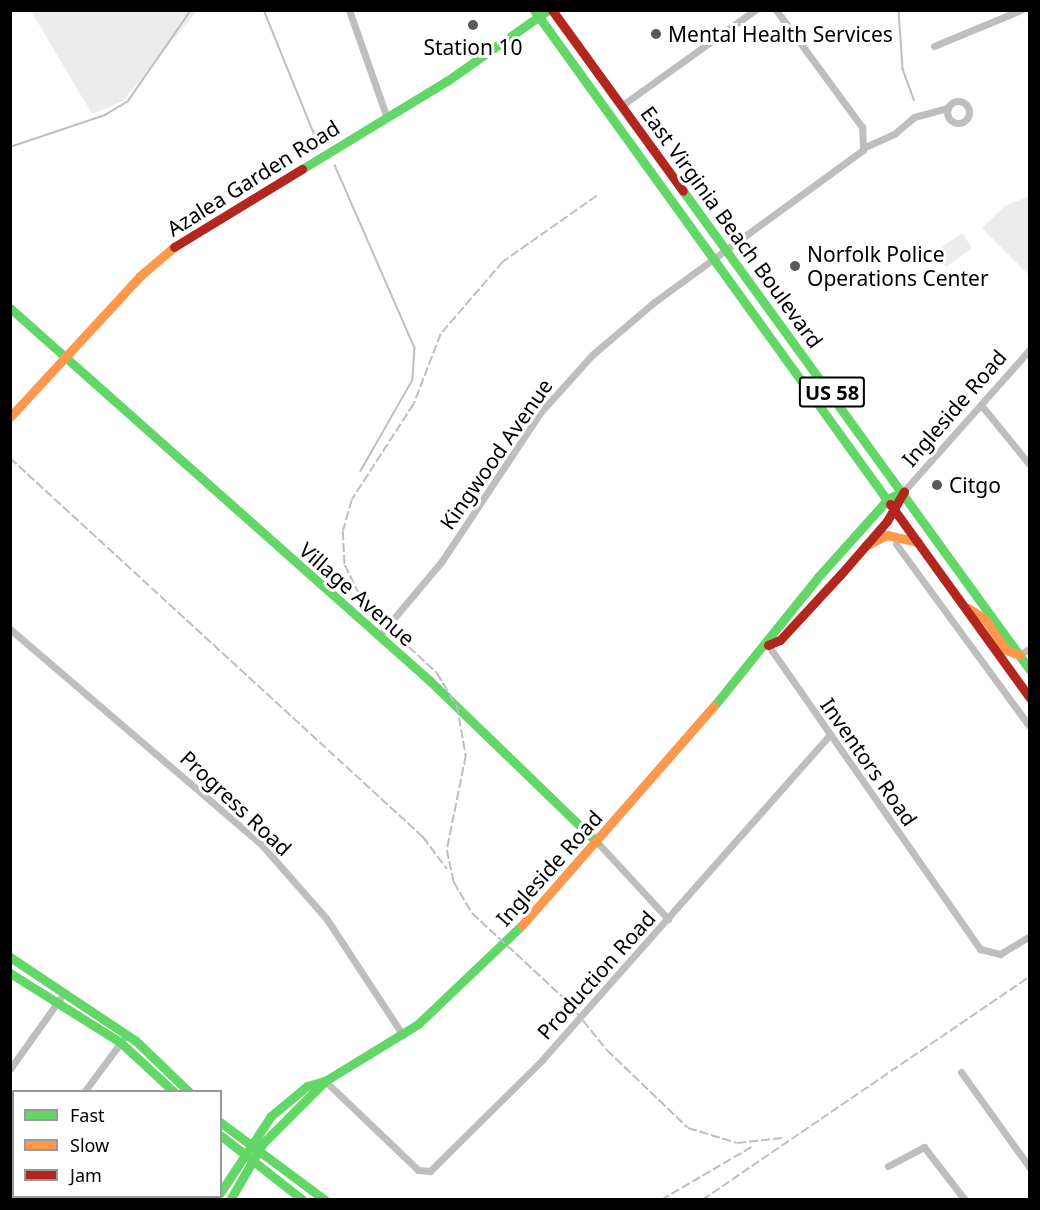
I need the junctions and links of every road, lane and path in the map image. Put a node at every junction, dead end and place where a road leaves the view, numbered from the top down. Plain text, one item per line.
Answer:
1 (350, 10) edge
2 (550, 10) edge
3 (755, 10) edge
4 (776, 10) edge
5 (1021, 10) edge
6 (536, 14) edge
7 (934, 46) dead end
8 (621, 106) junction
9 (948, 108) dead end
10 (387, 118) junction
11 (864, 147) junction
12 (725, 252) junction
13 (713, 261) junction
14 (10, 308) edge
15 (1029, 349) edge
16 (65, 357) junction
17 (981, 405) junction
18 (10, 417) edge
19 (1029, 465) edge
20 (904, 490) junction
21 (888, 499) junction
22 (895, 509) junction
23 (919, 542) junction
24 (896, 544) dead end
25 (865, 546) junction
26 (965, 606) junction
27 (10, 629) edge
28 (379, 636) junction
29 (768, 645) junction
30 (1029, 648) edge
31 (999, 655) junction
32 (1020, 655) junction
33 (986, 666) junction
34 (1029, 670) edge
35 (1016, 678) junction
36 (1029, 698) edge
37 (1029, 727) edge
38 (830, 735) junction
39 (597, 842) junction
40 (668, 919) junction
41 (1029, 936) edge
42 (10, 957) edge
43 (10, 973) edge
44 (64, 993) junction
45 (58, 1003) junction
46 (126, 1034) junction
47 (403, 1035) junction
48 (120, 1042) junction
49 (10, 1069) edge
50 (961, 1072) dead end
51 (325, 1081) junction
52 (175, 1089) edge
53 (85, 1090) edge
54 (222, 1124) edge
55 (222, 1137) edge
56 (248, 1145) junction
57 (257, 1152) junction
58 (242, 1154) junction
59 (251, 1162) junction
60 (888, 1166) dead end
61 (1029, 1168) edge
62 (222, 1188) edge
63 (230, 1200) edge
64 (303, 1200) edge
65 (325, 1200) edge
66 (965, 1200) edge

1 - 10 street
2 - 6 main road, Azalea Garden Road
2 - 8 main road, East Virginia Beach Boulevard / US 58
3 - 8 street
4 - 11 street
5 - 7 street
6 - 10 main road, Azalea Garden Road
6 - 13 main road, East Virginia Beach Boulevard / US 58
8 - 12 main road, East Virginia Beach Boulevard / US 58
9 - 11 street, Kingwood Avenue
10 - 16 main road, Azalea Garden Road
11 - 12 street, Kingwood Avenue
12 - 13 street, Kingwood Avenue
12 - 20 main road, East Virginia Beach Boulevard / US 58
13 - 21 main road, East Virginia Beach Boulevard / US 58
13 - 28 street, Kingwood Avenue
14 - 16 main road, Village Avenue
15 - 17 street, Ingleside Road
16 - 18 main road, Azalea Garden Road
16 - 28 main road, Village Avenue
17 - 19 street
17 - 20 street, Ingleside Road
20 - 21 main road, Ingleside Road
20 - 22 main road, Ingleside Road
20 - 32 main road, East Virginia Beach Boulevard / US 58
21 - 22 main road, East Virginia Beach Boulevard / US 58
21 - 29 main road, Ingleside Road
22 - 23 main road, East Virginia Beach Boulevard / US 58
22 - 25 main road, Ingleside Road
23 - 25 main road
23 - 26 main road, East Virginia Beach Boulevard / US 58
24 - 33 street
25 - 29 main road, Ingleside Road
26 - 31 main road, East Virginia Beach Boulevard / US 58
26 - 32 main road
27 - 47 street, Progress Road
28 - 39 main road, Village Avenue
29 - 38 street, Inventors Road
29 - 39 main road, Ingleside Road
30 - 32 street
31 - 33 street
31 - 35 main road, East Virginia Beach Boulevard / US 58
32 - 34 main road, East Virginia Beach Boulevard / US 58
32 - 35 main road
33 - 37 street
35 - 36 main road, East Virginia Beach Boulevard / US 58
38 - 40 street, Production Road
38 - 41 street, Inventors Road
39 - 40 street, Village Avenue
39 - 47 main road, Ingleside Road
40 - 51 street, Production Road
42 - 44 main road
43 - 45 main road
44 - 45 street
44 - 46 main road
45 - 48 main road
45 - 49 street
46 - 48 street
46 - 52 main road
47 - 51 main road, Ingleside Road
48 - 52 main road
48 - 53 street
50 - 61 street
51 - 56 main road, Ingleside Road
51 - 57 main road, Ingleside Road
54 - 56 main road
55 - 58 main road
56 - 57 main road
56 - 58 main road, Ingleside Road
57 - 59 main road, Ingleside Road
57 - 65 main road
58 - 59 main road
58 - 62 main road, Ingleside Road
59 - 63 main road, Ingleside Road
59 - 64 main road
60 - 66 street

